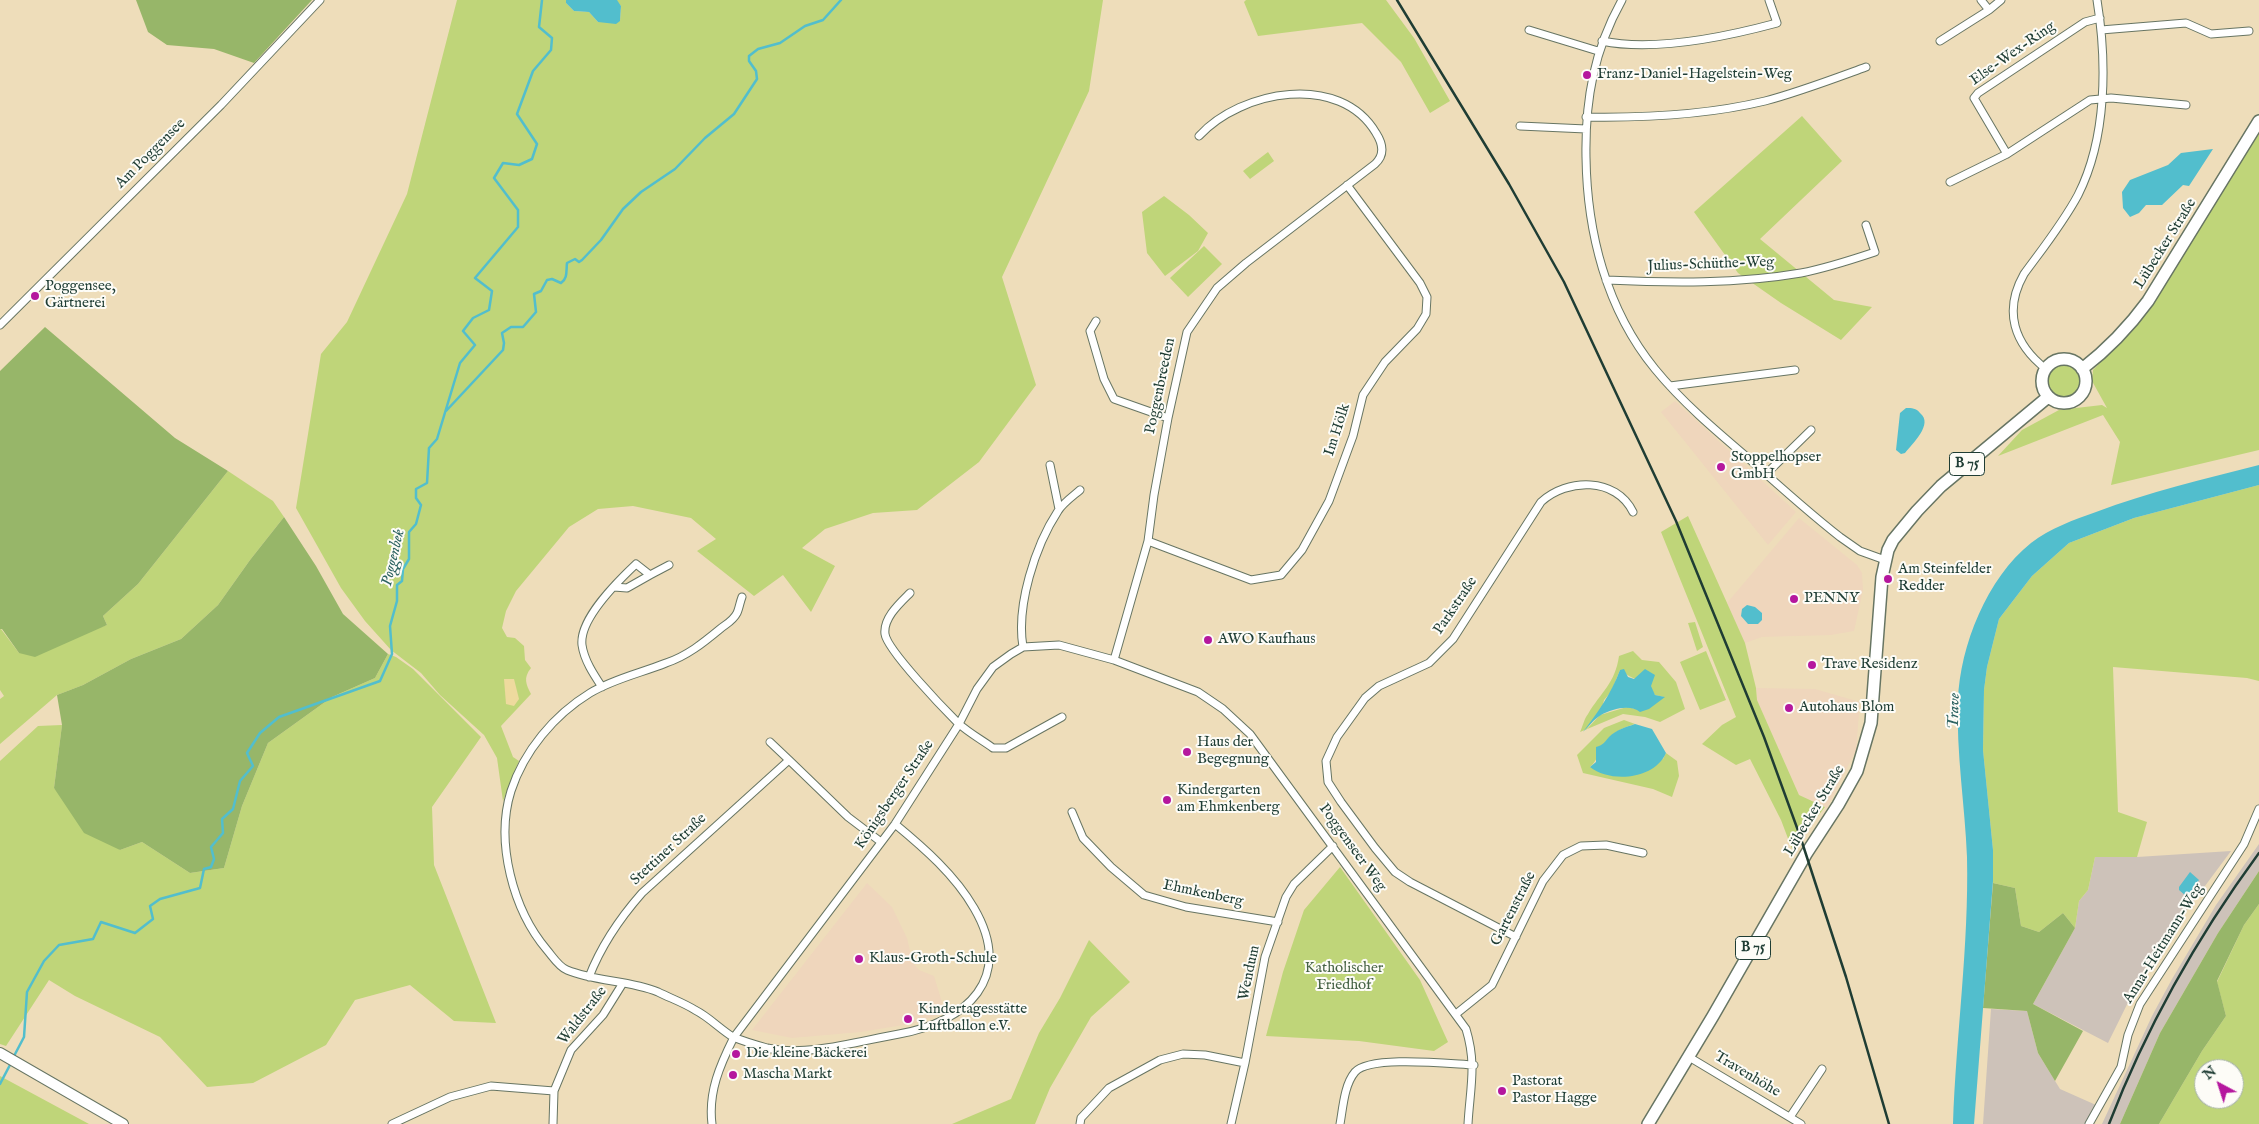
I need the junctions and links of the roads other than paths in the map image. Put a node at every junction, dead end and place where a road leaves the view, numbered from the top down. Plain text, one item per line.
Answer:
1 (320, 0) edge
2 (1622, 0) edge
3 (1769, 0) edge
4 (1981, 0) edge
5 (2001, 0) edge
6 (2097, 0) edge
7 (1988, 10) junction
8 (2100, 18) junction
9 (1529, 30) dead end
10 (2101, 30) junction
11 (2249, 31) dead end
12 (1602, 41) junction
13 (1940, 41) dead end
14 (1598, 51) junction
15 (1866, 67) dead end
16 (2101, 98) junction
17 (2186, 105) dead end
18 (1586, 117) junction
19 (2259, 120) edge
20 (1520, 126) dead end
21 (1586, 129) junction
22 (1199, 136) dead end
23 (2007, 154) junction
24 (1950, 182) dead end
25 (1347, 184) junction
26 (1866, 225) dead end
27 (1606, 280) junction
28 (1096, 321) dead end
29 (0, 325) edge
30 (2046, 369) junction
31 (1795, 370) dead end
32 (2082, 370) junction
33 (1670, 386) junction
34 (2048, 397) junction
35 (1168, 418) junction
36 (1811, 430) dead end
37 (1050, 465) dead end
38 (1766, 474) junction
39 (1080, 490) dead end
40 (1059, 509) junction
41 (1633, 512) dead end
42 (1148, 541) junction
43 (1885, 560) junction
44 (669, 565) dead end
45 (650, 575) junction
46 (614, 587) junction
47 (910, 592) dead end
48 (742, 597) dead end
49 (1023, 647) junction
50 (1114, 660) junction
51 (602, 687) junction
52 (1062, 717) dead end
53 (959, 724) junction
54 (770, 742) dead end
55 (789, 760) junction
56 (2259, 809) edge
57 (1072, 812) dead end
58 (895, 824) junction
59 (881, 842) junction
60 (1333, 846) junction
61 (1643, 853) dead end
62 (1278, 922) junction
63 (1516, 936) junction
64 (589, 977) junction
65 (623, 983) junction
66 (1456, 1014) junction
67 (734, 1037) junction
68 (0, 1053) edge
69 (1689, 1057) junction
70 (1246, 1063) junction
71 (1474, 1066) junction
72 (1822, 1069) dead end
73 (554, 1091) junction
74 (1790, 1118) junction
75 (123, 1124) edge
76 (392, 1124) edge
77 (553, 1124) edge
78 (712, 1124) edge
79 (1080, 1124) edge
80 (1230, 1124) edge
81 (1340, 1124) edge
82 (1468, 1124) edge
83 (1648, 1124) edge
84 (1801, 1124) edge
85 (2089, 1124) edge

1 - 29 street, Am Poggensee
2 - 12 street
3 - 12 street
4 - 7 street
5 - 7 street
6 - 8 street
7 - 13 street
8 - 10 street
8 - 23 street, Else-Wex-Ring
9 - 14 street
10 - 11 street
10 - 16 street
12 - 14 street
14 - 18 street
15 - 18 street
16 - 17 street
16 - 23 street
16 - 30 street
18 - 21 street
19 - 32 main road, Lübecker Straße
20 - 21 street
21 - 27 street
22 - 25 street, Poggenbreeden
23 - 24 street
25 - 35 street, Poggenbreeden
25 - 42 street, Im Hölk
26 - 27 street, Julius-Schüthe-Weg
27 - 33 street
28 - 35 street
30 - 32 main road
30 - 34 main road
31 - 33 street
32 - 34 main road
33 - 38 street
34 - 43 main road, Lübecker Straße / B 75
35 - 42 street, Poggenbreeden
36 - 38 street
37 - 40 street
38 - 43 street
39 - 40 street
40 - 49 street
41 - 63 street, Parkstraße
42 - 50 street, Poggenbreeden
43 - 69 main road, Lübecker Straße / B 75
44 - 45 street
45 - 46 street
45 - 46 street
46 - 51 street
47 - 53 street
48 - 51 street
49 - 50 street
49 - 53 street, Königsberger Straße
50 - 60 street, Poggenseer Weg
51 - 64 street
52 - 53 street
53 - 58 street, Königsberger Straße
54 - 55 street
55 - 59 street
55 - 64 street, Stettiner Straße
56 - 85 street, Anna-Heitmann-Weg
57 - 62 street, Ehmkenberg
58 - 59 street, Königsberger Straße
58 - 67 street
59 - 67 street, Königsberger Straße
60 - 62 street, Wendum
60 - 66 street, Poggenseer Weg
61 - 63 street, Gartenstraße
62 - 70 street, Wendum
63 - 66 street, Gartenstraße
64 - 65 street
65 - 67 street
65 - 73 street, Waldstraße
66 - 71 street, Poggenseer Weg
67 - 78 street, Königsberger Straße
68 - 75 main road
69 - 74 street, Travenhöhe
69 - 83 main road, Lübecker Straße / B 75
70 - 79 street
70 - 80 street, Wendum
71 - 81 street
71 - 82 street, Poggenseer Weg
72 - 74 street, Travenhöhe
73 - 76 street
73 - 77 street, Waldstraße
74 - 84 street, Travenhöhe

